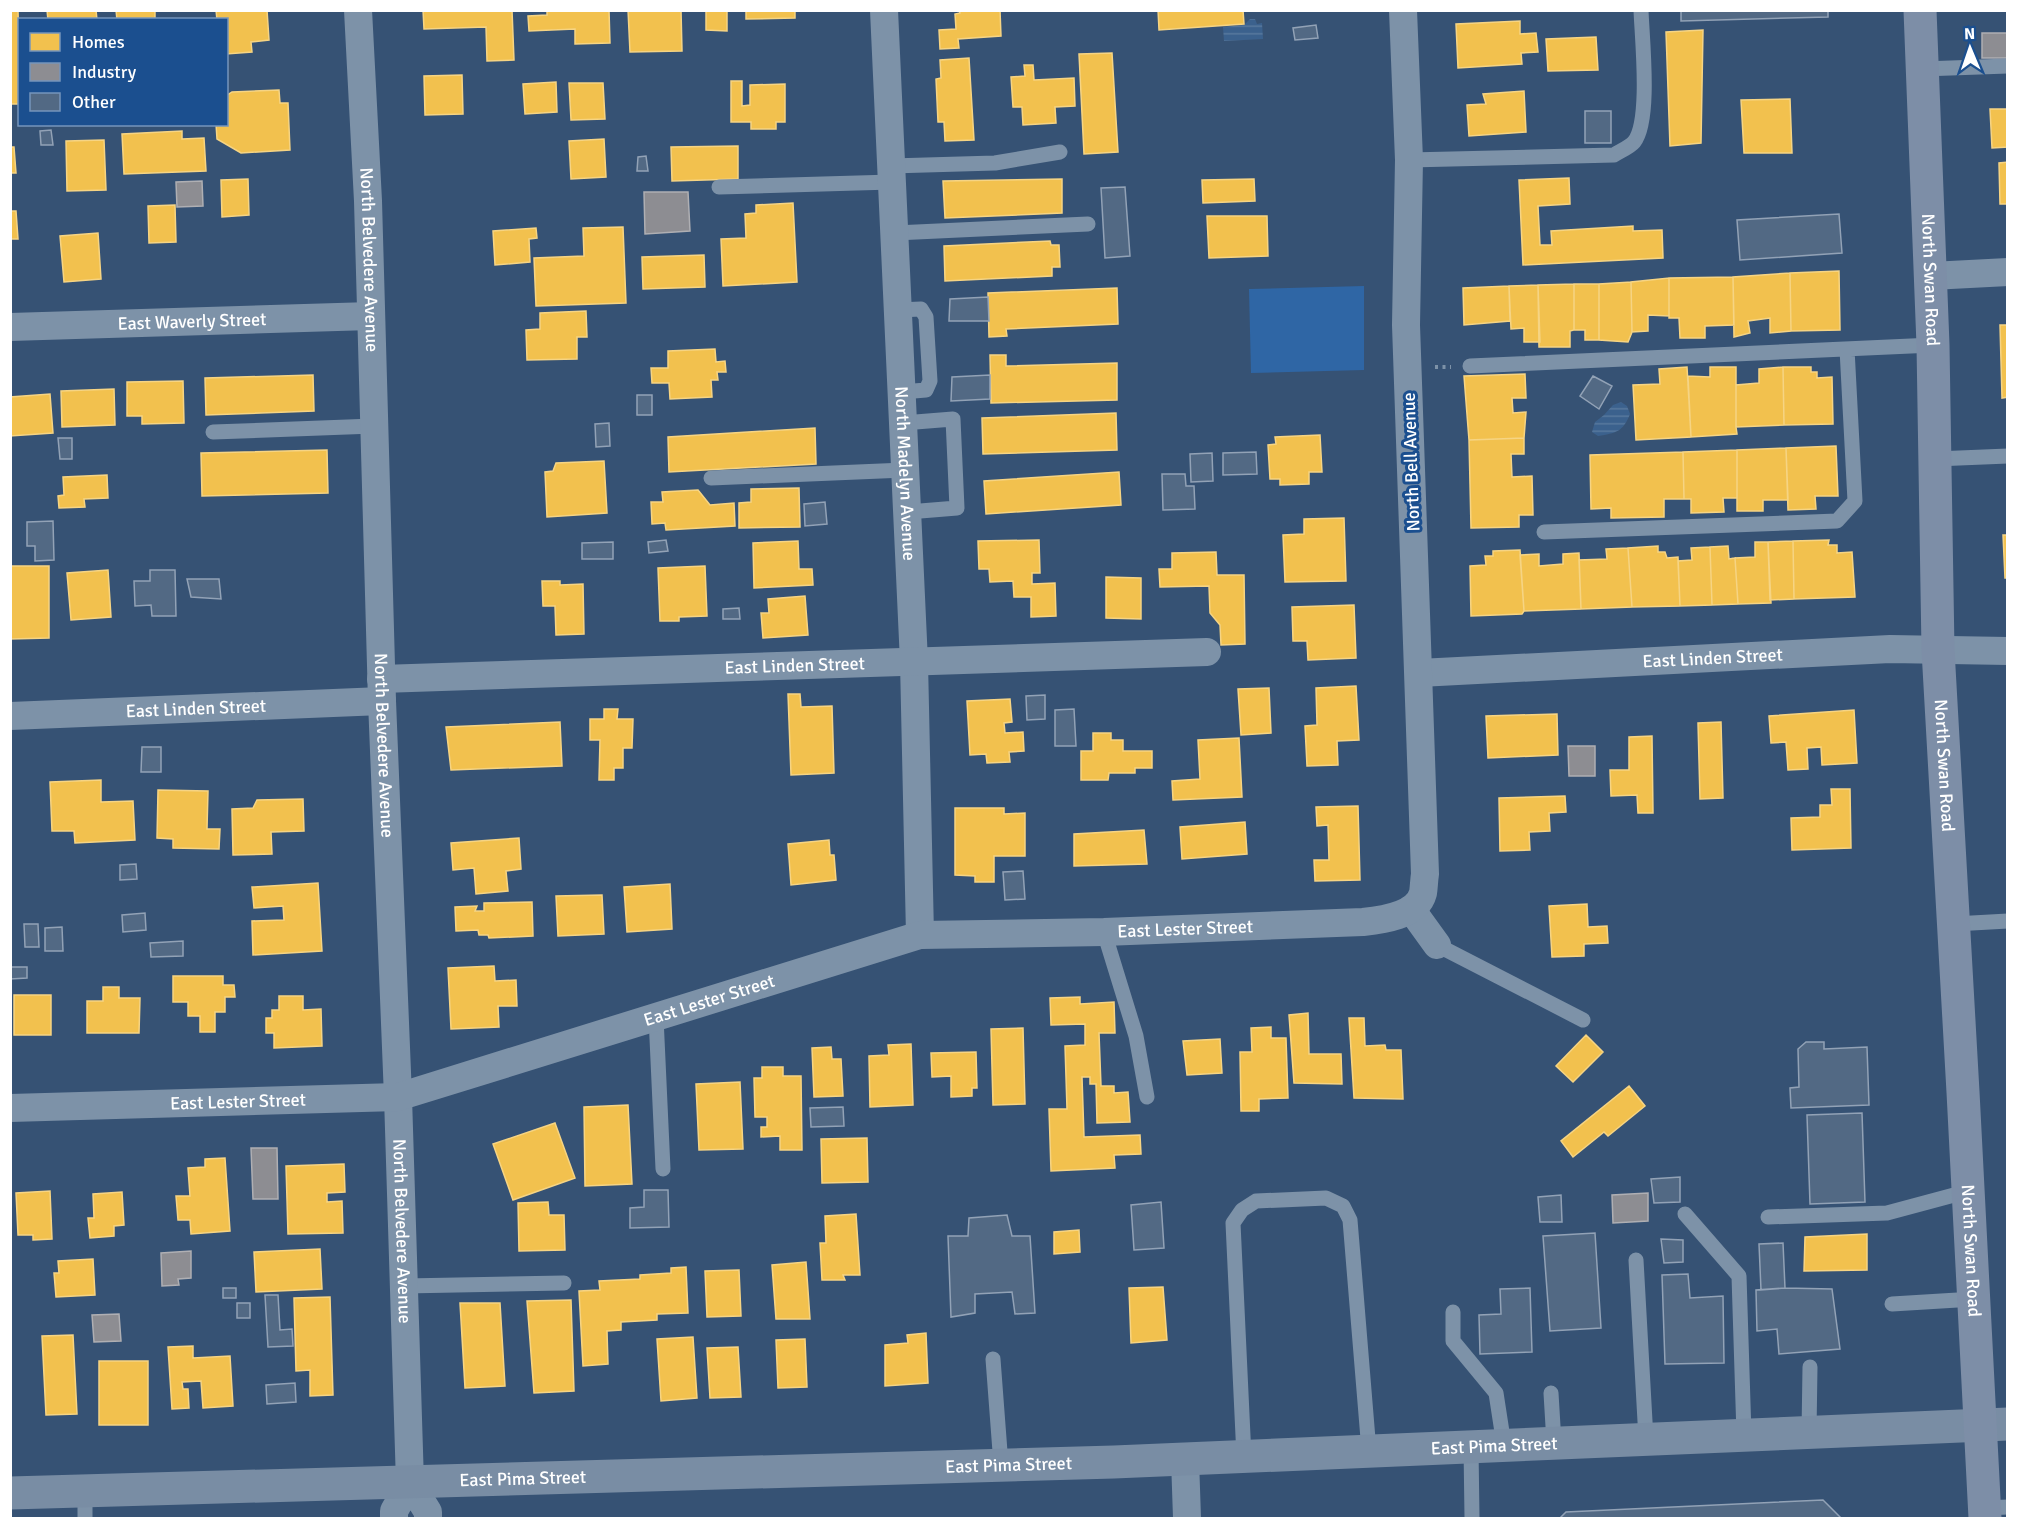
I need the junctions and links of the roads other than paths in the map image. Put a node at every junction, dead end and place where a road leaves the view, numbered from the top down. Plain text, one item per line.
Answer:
1 (358, 10) edge
2 (884, 10) edge
3 (1403, 10) edge
4 (1641, 10) edge
5 (1920, 10) edge
6 (2007, 66) edge
7 (1922, 69) junction
8 (1060, 152) dead end
9 (1409, 159) junction
10 (892, 174) junction
11 (719, 188) dead end
12 (1088, 224) dead end
13 (895, 233) junction
14 (2007, 272) edge
15 (1931, 276) junction
16 (371, 316) junction
17 (10, 327) edge
18 (1933, 345) junction
19 (1847, 349) junction
20 (1470, 366) road end
21 (903, 423) junction
22 (374, 426) junction
23 (213, 432) dead end
24 (2007, 456) edge
25 (1935, 459) junction
26 (905, 470) junction
27 (711, 478) dead end
28 (908, 512) junction
29 (1544, 532) dead end
30 (1938, 650) junction
31 (2007, 651) edge
32 (1207, 652) dead end
33 (914, 662) junction
34 (1419, 673) junction
35 (382, 690) junction
36 (10, 716) edge
37 (1411, 909) junction
38 (2007, 921) edge
39 (1954, 924) junction
40 (1104, 932) junction
41 (920, 935) junction
42 (1437, 945) joint
43 (656, 1017) junction
44 (1583, 1020) dead end
45 (1146, 1096) dead end
46 (398, 1097) junction
47 (10, 1108) edge
48 (663, 1169) dead end
49 (1969, 1191) junction
50 (1685, 1214) dead end
51 (1768, 1217) dead end
52 (1636, 1260) dead end
53 (564, 1282) dead end
54 (404, 1286) junction
55 (1974, 1299) junction
56 (1892, 1304) dead end
57 (1454, 1312) dead end
58 (993, 1359) dead end
59 (1810, 1366) dead end
60 (1551, 1393) dead end
61 (1994, 1424) edge
62 (1809, 1432) junction
63 (1744, 1435) junction
64 (1646, 1439) junction
65 (1554, 1443) junction
66 (1504, 1445) junction
67 (1471, 1447) junction
68 (1369, 1451) junction
69 (1244, 1457) junction
70 (1185, 1459) junction
71 (1001, 1465) junction
72 (411, 1483) junction
73 (10, 1493) edge
74 (85, 1505) edge
75 (1992, 1511) edge
76 (394, 1518) edge
77 (428, 1518) edge
78 (1187, 1518) edge
79 (1472, 1518) edge

1 - 16 street, North Belvedere Avenue
2 - 10 street, North Madelyn Avenue
3 - 9 street, North Bell Avenue
4 - 9 lane
5 - 7 main road, North Swan Road
6 - 7 lane
7 - 15 main road, North Swan Road
8 - 10 lane
9 - 34 street, North Bell Avenue
10 - 11 lane
10 - 13 street, North Madelyn Avenue
12 - 13 lane
13 - 21 street, North Madelyn Avenue
14 - 15 street
15 - 18 main road, North Swan Road
16 - 17 street, East Waverly Street
16 - 22 street, North Belvedere Avenue
18 - 19 lane
18 - 25 main road, North Swan Road
19 - 20 lane
19 - 29 lane
21 - 26 street, North Madelyn Avenue
21 - 28 lane
22 - 23 lane
22 - 35 street, North Belvedere Avenue
24 - 25 lane
25 - 30 main road, North Swan Road
26 - 27 lane
26 - 28 street, North Madelyn Avenue
28 - 33 street, North Madelyn Avenue
30 - 31 street, East Linden Street
30 - 34 street, East Linden Street
30 - 39 main road, North Swan Road
32 - 33 street, East Linden Street
33 - 35 street, East Linden Street
33 - 41 street, North Madelyn Avenue
34 - 37 street, North Bell Avenue
35 - 36 street, East Linden Street
35 - 46 street, North Belvedere Avenue
37 - 40 street, East Lester Street
37 - 42 street
38 - 39 lane
39 - 49 main road, North Swan Road
40 - 41 street, East Lester Street
40 - 45 lane
41 - 43 street, East Lester Street
42 - 44 lane
43 - 46 street, East Lester Street
43 - 48 lane
46 - 47 street, East Lester Street
46 - 54 street, North Belvedere Avenue
49 - 51 lane
49 - 55 main road, North Swan Road
50 - 63 lane
52 - 64 lane
53 - 54 lane
54 - 72 street, North Belvedere Avenue
55 - 56 lane
55 - 61 main road, North Swan Road
57 - 66 lane
58 - 71 lane
59 - 62 lane
60 - 65 lane
61 - 62 street, East Pima Street
61 - 75 main road, North Swan Road
62 - 63 street, East Pima Street
63 - 64 street, East Pima Street
64 - 65 street, East Pima Street
65 - 66 street, East Pima Street
66 - 67 street, East Pima Street
67 - 68 street, East Pima Street
67 - 79 lane
68 - 69 street, East Pima Street
68 - 69 lane
69 - 70 street, East Pima Street
70 - 71 street, East Pima Street
70 - 78 street
71 - 72 street, East Pima Street
72 - 74 street, East Pima Street
72 - 76 street
72 - 77 street, North Belvedere Avenue
73 - 74 street, East Pima Street

